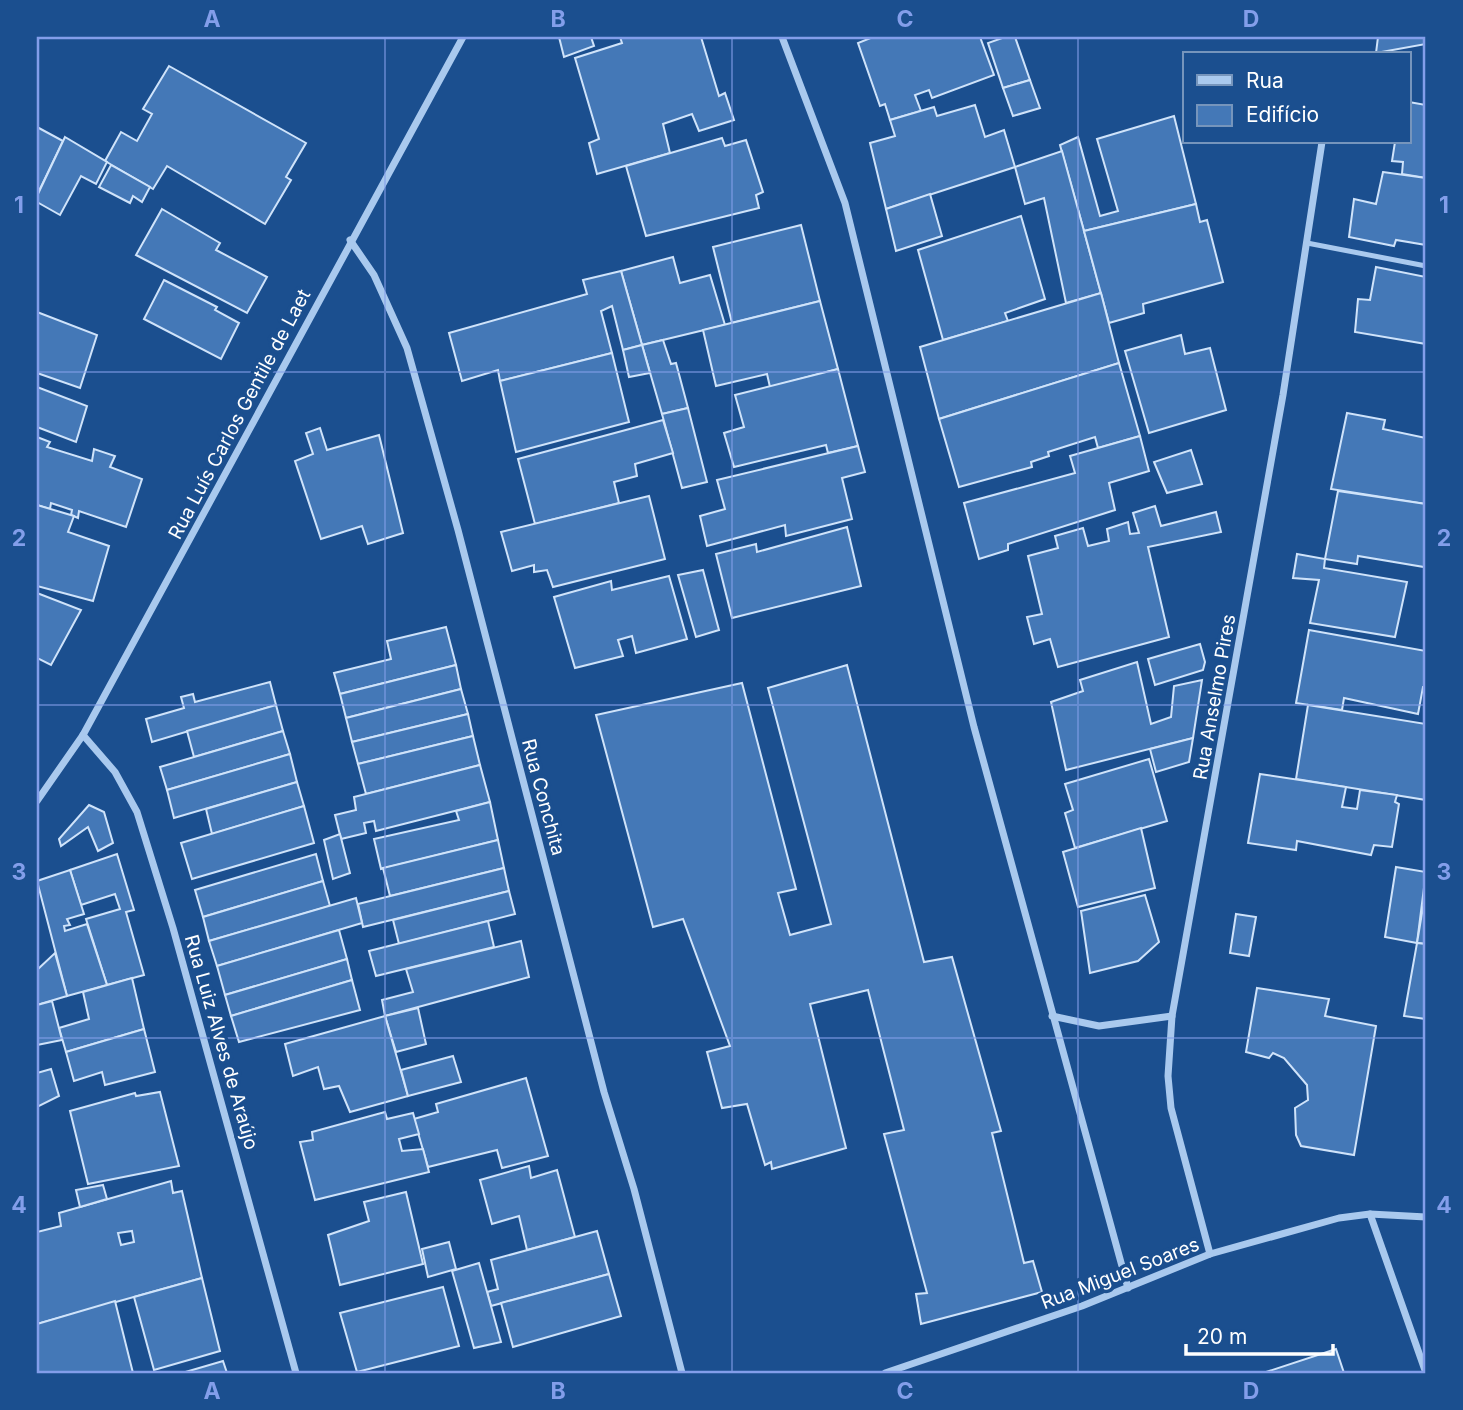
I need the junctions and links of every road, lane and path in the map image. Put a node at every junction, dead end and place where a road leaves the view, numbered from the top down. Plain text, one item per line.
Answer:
1 (463, 37) edge
2 (782, 37) edge
3 (1322, 144) edge
4 (350, 240) junction
5 (1307, 243) junction
6 (1426, 266) edge
7 (83, 735) junction
8 (37, 802) edge
9 (1052, 1016) junction
10 (1172, 1016) junction
11 (1370, 1214) junction
12 (1426, 1217) edge
13 (1210, 1254) junction
14 (1128, 1288) junction
15 (296, 1373) edge
16 (682, 1373) edge
17 (885, 1373) edge
18 (1426, 1373) edge

1 - 4 street, Rua Luís Carlos Gentile de Laet
2 - 9 street
3 - 5 street, Rua Anselmo Pires
4 - 7 street, Rua Luís Carlos Gentile de Laet
4 - 16 street, Rua Conchita
5 - 6 lane
5 - 10 street, Rua Anselmo Pires
7 - 8 street, Rua Luís Carlos Gentile de Laet
7 - 15 street, Rua Luiz Alves de Araújo
9 - 10 street
9 - 14 street
10 - 13 street, Rua Anselmo Pires
11 - 12 street, Rua Miguel Soares
11 - 13 street, Rua Miguel Soares
11 - 18 street
13 - 14 street, Rua Miguel Soares
14 - 17 street, Rua Miguel Soares

